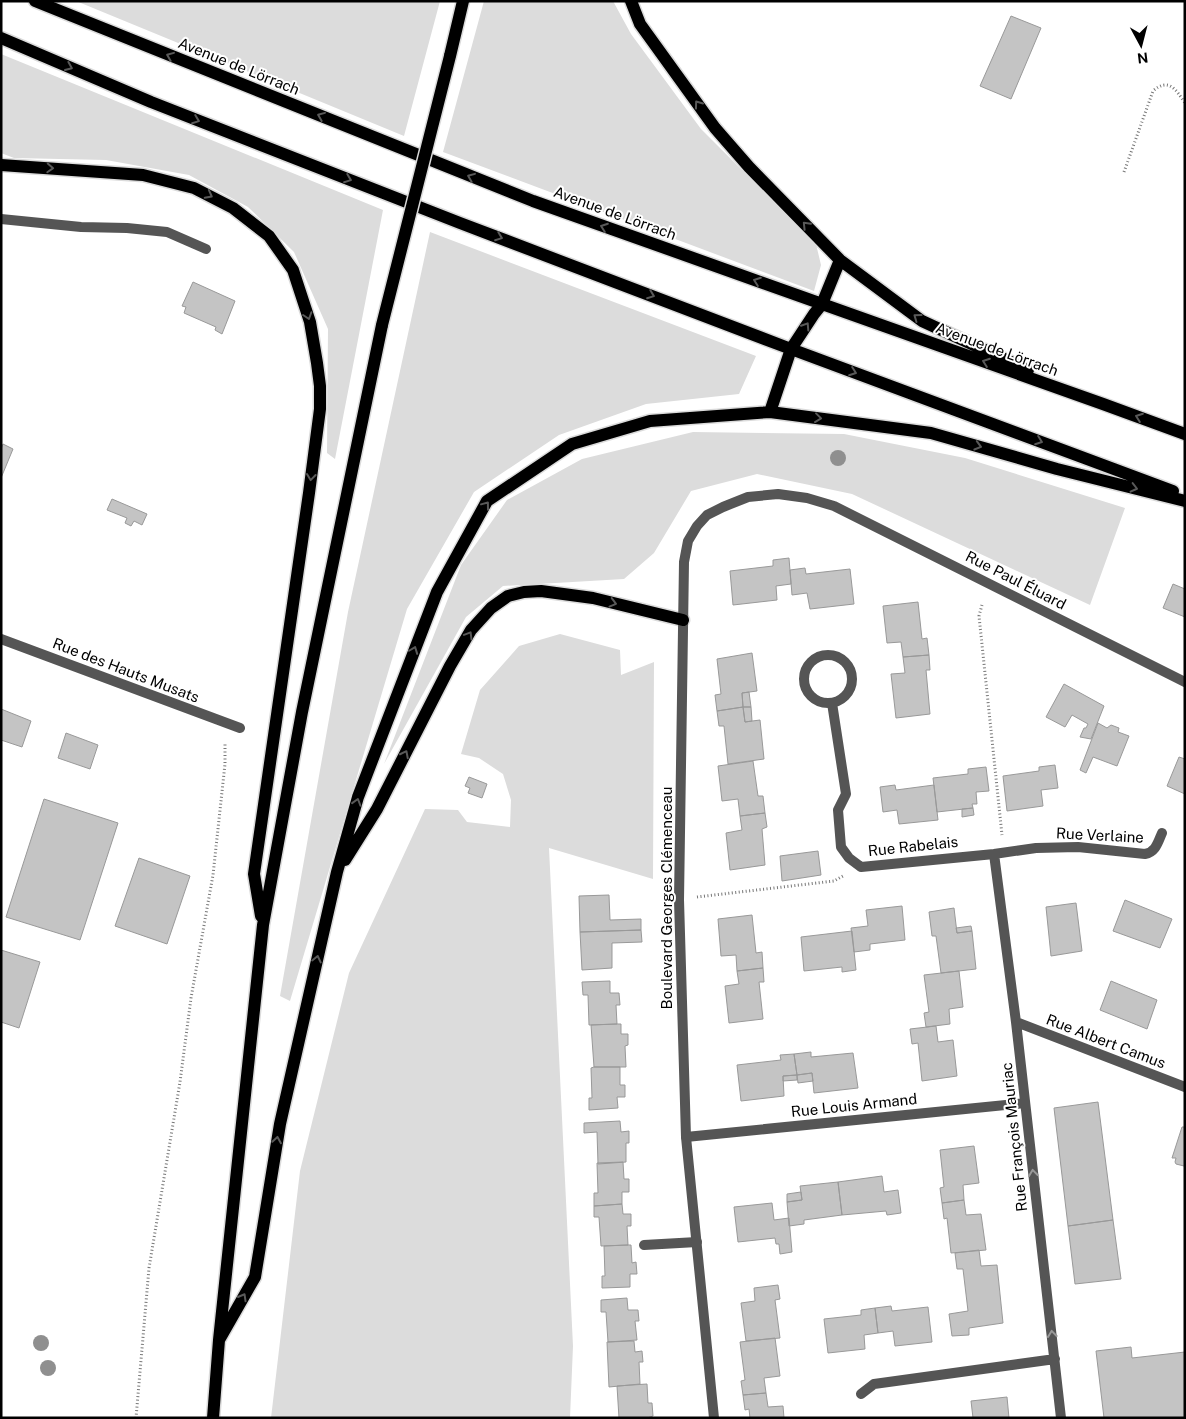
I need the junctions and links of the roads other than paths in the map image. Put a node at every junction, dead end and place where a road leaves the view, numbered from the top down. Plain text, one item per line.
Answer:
1 (463, 1) edge
2 (631, 1) edge
3 (35, 2) edge
4 (1, 38) edge
5 (1, 166) edge
6 (1, 219) edge
7 (206, 249) dead end
8 (840, 260) junction
9 (822, 304) junction
10 (791, 349) junction
11 (1103, 404) junction
12 (770, 412) junction
13 (1185, 434) edge
14 (1185, 495) edge
15 (1185, 501) edge
16 (834, 506) joint
17 (683, 620) junction
18 (1, 639) edge
19 (1185, 682) edge
20 (832, 703) junction
21 (240, 728) dead end
22 (1162, 833) dead end
23 (994, 854) junction
24 (337, 872) junction
25 (263, 926) junction
26 (1016, 1022) junction
27 (1185, 1087) edge
28 (1025, 1103) junction
29 (686, 1137) junction
30 (696, 1242) junction
31 (644, 1245) dead end
32 (219, 1340) junction
33 (1054, 1358) junction
34 (861, 1394) dead end
35 (213, 1418) edge
36 (714, 1418) edge
37 (1061, 1418) edge

1 - 25 main road, bridge
8 -> 2 main road
9 -> 3 main road, Avenue de Lörrach
4 -> 10 main road
5 -> 25 main road
6 - 7 street
8 - 9 main road
11 -> 8 main road
10 -> 9 main road
11 -> 9 main road, Avenue de Lörrach
10 - 12 main road
10 -> 14 main road
13 -> 11 main road, Avenue de Lörrach
12 -> 15 main road
24 -> 12 main road
16 - 17 street, Boulevard Georges Clémenceau
16 - 19 street, Rue Paul Éluard
24 -> 17 main road
17 - 29 street, Boulevard Georges Clémenceau
18 - 21 street, Rue des Hauts Musats
20 - 20 street
20 - 23 street, Rue Rabelais
22 - 23 street, Rue Verlaine
23 - 26 street, Rue François Mauriac
32 -> 24 main road
25 - 32 main road
26 - 27 street, Rue Albert Camus
26 - 28 street, Rue François Mauriac
28 - 29 street, Rue Louis Armand
33 -> 28 street, Rue François Mauriac
29 - 30 street, Boulevard Georges Clémenceau
30 - 31 street
30 - 36 street, Boulevard Georges Clémenceau
32 - 35 main road
33 - 34 street
33 - 37 street, Rue François Mauriac

